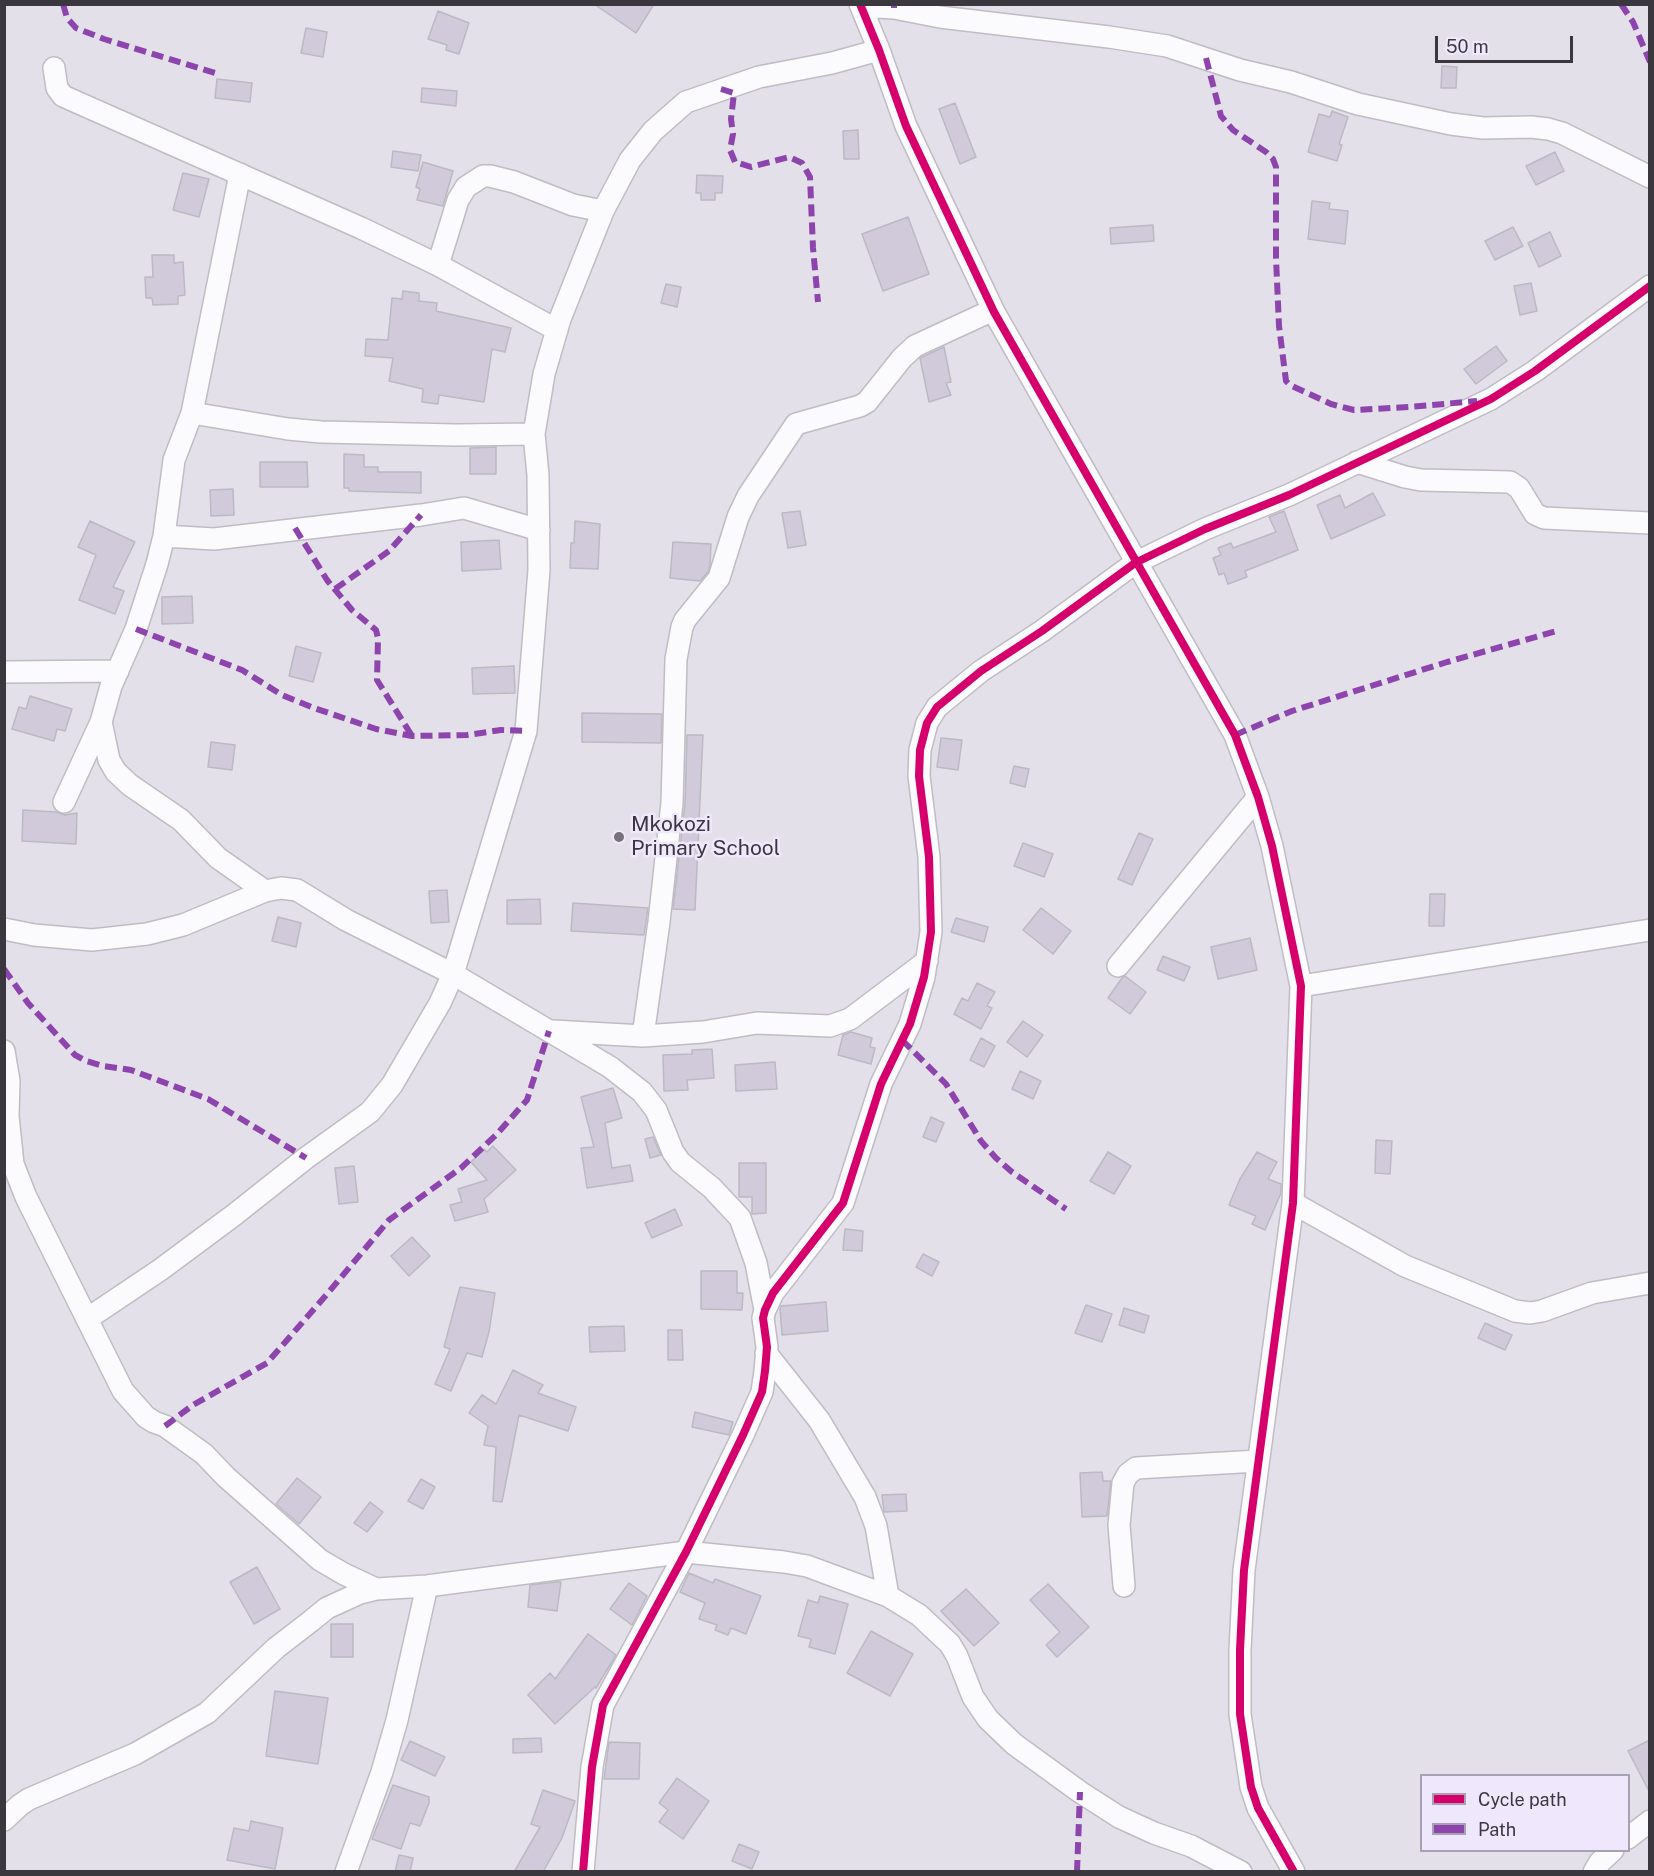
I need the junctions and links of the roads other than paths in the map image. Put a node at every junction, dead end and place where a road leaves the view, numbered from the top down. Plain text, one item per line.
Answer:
1 (861, 5) edge
2 (879, 50) junction
3 (54, 68) dead end
4 (240, 174) junction
5 (1650, 177) edge
6 (603, 211) junction
7 (438, 265) junction
8 (1650, 286) edge
9 (993, 310) junction
10 (557, 330) junction
11 (192, 413) junction
12 (534, 434) junction
13 (1358, 462) junction
14 (1650, 523) edge
15 (539, 530) junction
16 (164, 536) junction
17 (1135, 563) junction
18 (118, 671) junction
19 (4, 672) edge
20 (101, 722) junction
21 (1258, 797) junction
22 (64, 802) dead end
23 (265, 891) junction
24 (4, 929) edge
25 (1650, 930) edge
26 (927, 961) junction
27 (1118, 966) dead end
28 (453, 974) junction
29 (1301, 986) junction
30 (549, 1031) junction
31 (643, 1036) junction
32 (4, 1051) edge
33 (1293, 1203) junction
34 (1650, 1282) edge
35 (765, 1310) junction
36 (87, 1319) junction
37 (766, 1353) junction
38 (1258, 1461) junction
39 (687, 1552) junction
40 (428, 1586) junction
41 (1124, 1586) dead end
42 (376, 1589) junction
43 (888, 1596) junction
44 (4, 1820) edge
45 (1650, 1821) edge
46 (1630, 1837) edge
47 (1612, 1852) edge
48 (346, 1872) edge
49 (583, 1872) edge
50 (1241, 1872) edge
51 (1294, 1872) edge
52 (1594, 1872) edge

1 - 2 street
1 - 5 street
2 - 6 street
2 - 9 street
3 - 4 street
4 - 7 street
4 - 11 street
6 - 7 street
6 - 10 street
7 - 10 street
8 - 13 street
9 - 17 street
9 - 31 street
10 - 12 street
11 - 12 street
11 - 16 street
12 - 15 street
13 - 14 street
13 - 17 street
15 - 16 street
15 - 28 street
16 - 18 street
17 - 21 street
17 - 26 street
18 - 19 street
18 - 20 street
20 - 22 street
20 - 23 street
21 - 27 street
21 - 29 street
23 - 24 street
23 - 28 street
25 - 29 street
26 - 31 street
26 - 35 street
28 - 30 street
28 - 36 street
29 - 33 street
30 - 31 street
30 - 35 street
32 - 36 street
33 - 34 street
33 - 38 street
35 - 37 street
36 - 42 street
37 - 39 street
37 - 43 street
38 - 41 street
38 - 51 street
39 - 40 street
39 - 43 street
39 - 49 street
40 - 42 street
40 - 48 street
42 - 44 street
43 - 50 street
45 - 46 street
47 - 52 street

